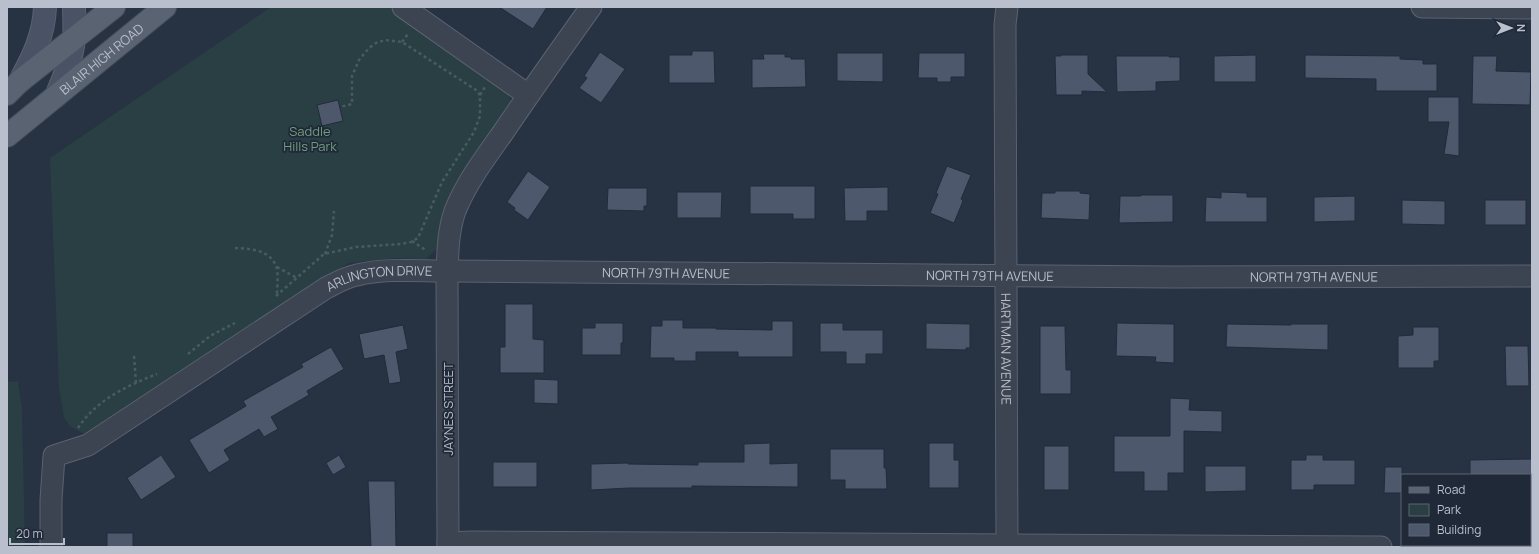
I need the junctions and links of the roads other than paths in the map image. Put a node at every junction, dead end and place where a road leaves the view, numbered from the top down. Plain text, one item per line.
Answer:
1 (45, 7) edge
2 (74, 7) edge
3 (114, 7) edge
4 (165, 7) edge
5 (403, 7) edge
6 (591, 7) edge
7 (1006, 7) edge
8 (1422, 7) edge
9 (1532, 8) edge
10 (74, 39) junction
11 (14, 87) edge
12 (528, 95) junction
13 (56, 96) junction
14 (7, 136) edge
15 (447, 271) junction
16 (1005, 275) junction
17 (1532, 276) edge
18 (448, 545) edge
19 (1007, 546) edge
20 (51, 547) edge
21 (1381, 547) edge

1 - 11 main road
2 - 10 main road
3 - 10 main road
4 - 13 main road, BLAIR HIGH ROAD
5 - 12 street
6 - 12 street, ARLINGTON DRIVE
7 - 16 street, HARTMAN AVENUE
8 - 9 street
10 - 11 main road
10 - 13 main road
12 - 15 street, ARLINGTON DRIVE
13 - 14 main road, BLAIR HIGH ROAD
15 - 16 street, NORTH 79TH AVENUE
15 - 18 street, JAYNES STREET
15 - 20 street, ARLINGTON DRIVE
16 - 17 street, NORTH 79TH AVENUE
16 - 19 street, HARTMAN AVENUE
18 - 19 street
19 - 21 street

